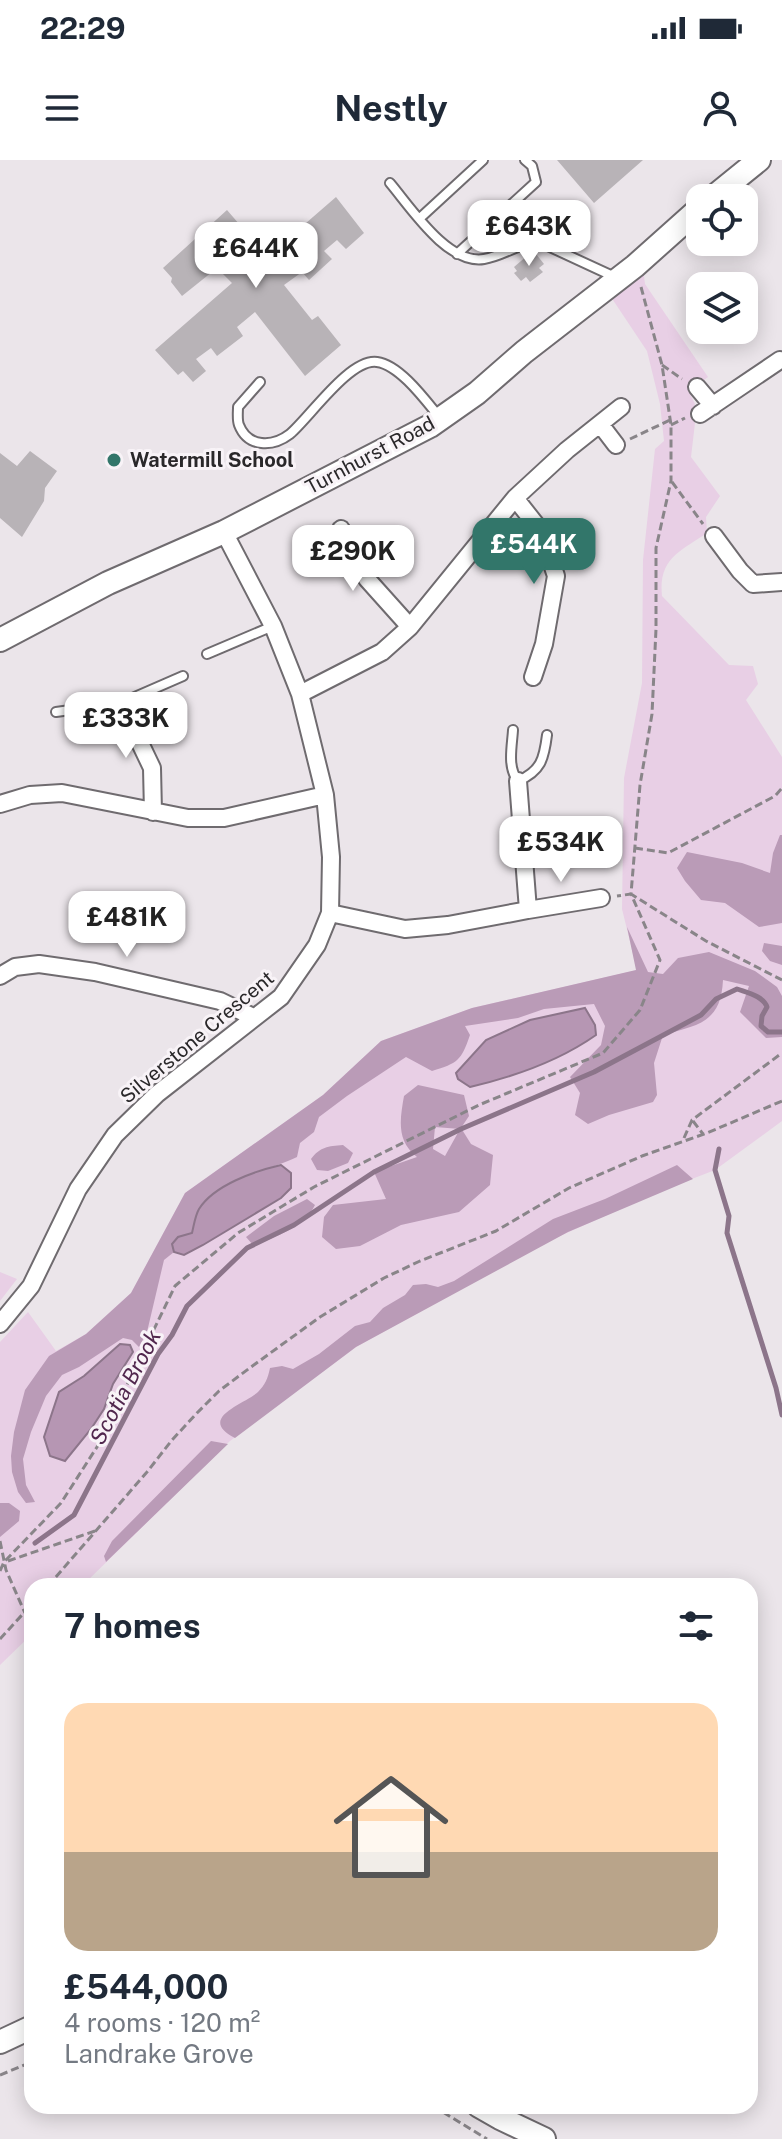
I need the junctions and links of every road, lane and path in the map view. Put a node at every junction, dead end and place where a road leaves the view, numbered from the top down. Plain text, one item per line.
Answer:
1 (483, 160) edge
2 (525, 160) edge
3 (759, 160) edge
4 (390, 183) dead end
5 (729, 184) edge
6 (420, 218) junction
7 (686, 220) edge
8 (457, 254) junction
9 (626, 272) junction
10 (781, 360) edge
11 (662, 365) junction
12 (260, 382) dead end
13 (697, 387) joint
14 (621, 407) dead end
15 (441, 419) junction
16 (670, 420) junction
17 (600, 424) junction
18 (616, 445) joint
19 (671, 481) junction
20 (515, 498) junction
21 (341, 529) dead end
22 (224, 532) junction
23 (714, 536) joint
24 (782, 582) edge
25 (273, 626) junction
26 (410, 627) junction
27 (0, 640) edge
28 (207, 654) dead end
29 (183, 676) dead end
30 (533, 677) dead end
31 (300, 694) junction
32 (121, 703) junction
33 (56, 712) dead end
34 (513, 730) dead end
35 (547, 735) dead end
36 (518, 781) junction
37 (782, 788) edge
38 (325, 795) junction
39 (0, 804) edge
40 (153, 812) junction
41 (635, 848) junction
42 (631, 894) junction
43 (601, 898) joint
44 (528, 910) junction
45 (330, 913) junction
46 (0, 976) edge
47 (782, 979) edge
48 (253, 1017) junction
49 (782, 1053) edge
50 (782, 1101) edge
51 (692, 1120) junction
52 (703, 1134) junction
53 (684, 1140) junction
54 (0, 1324) edge
55 (97, 1531) junction
56 (0, 1541) edge
57 (4, 1562) junction
58 (0, 1571) edge
59 (55, 1578) edge
60 (24, 1611) edge
61 (24, 1614) edge
62 (0, 1639) edge
63 (24, 2031) edge
64 (0, 2042) edge
65 (24, 2065) edge
66 (0, 2075) edge
67 (446, 2114) edge
68 (493, 2114) edge
69 (487, 2139) edge
70 (544, 2139) edge

1 - 6 lane
2 - 8 lane
3 - 5 street
4 - 6 lane
6 - 8 lane
7 - 9 street, Turnhurst Road
8 - 9 lane
9 - 11 path
9 - 15 street, Turnhurst Road
10 - 13 street
11 - 13 path
11 - 16 path
12 - 15 lane
14 - 17 street
15 - 22 street, Turnhurst Road
16 - 18 path
16 - 19 path
17 - 18 street
17 - 20 street
19 - 23 path
19 - 41 path
20 - 26 street
20 - 30 street
21 - 26 street
22 - 25 street, Silverstone Crescent
22 - 27 street, Turnhurst Road
23 - 24 street
25 - 28 lane
25 - 31 street, Silverstone Crescent
26 - 31 street
29 - 32 lane
31 - 38 street, Silverstone Crescent
32 - 33 lane
32 - 40 street
34 - 36 lane
35 - 36 lane
36 - 44 street
37 - 41 path
38 - 40 street
38 - 45 street, Silverstone Crescent
39 - 40 street
41 - 42 path
42 - 43 path
42 - 47 path
42 - 57 path
43 - 44 street
44 - 45 street
45 - 48 street, Silverstone Crescent
46 - 48 street
48 - 54 street, Silverstone Crescent
49 - 51 path
50 - 52 path
51 - 52 path
51 - 53 path
52 - 53 path
53 - 55 path
55 - 57 path
55 - 59 path
56 - 57 path
57 - 58 path
57 - 60 path
61 - 62 path
63 - 64 street
65 - 66 path
67 - 69 path
68 - 70 street

